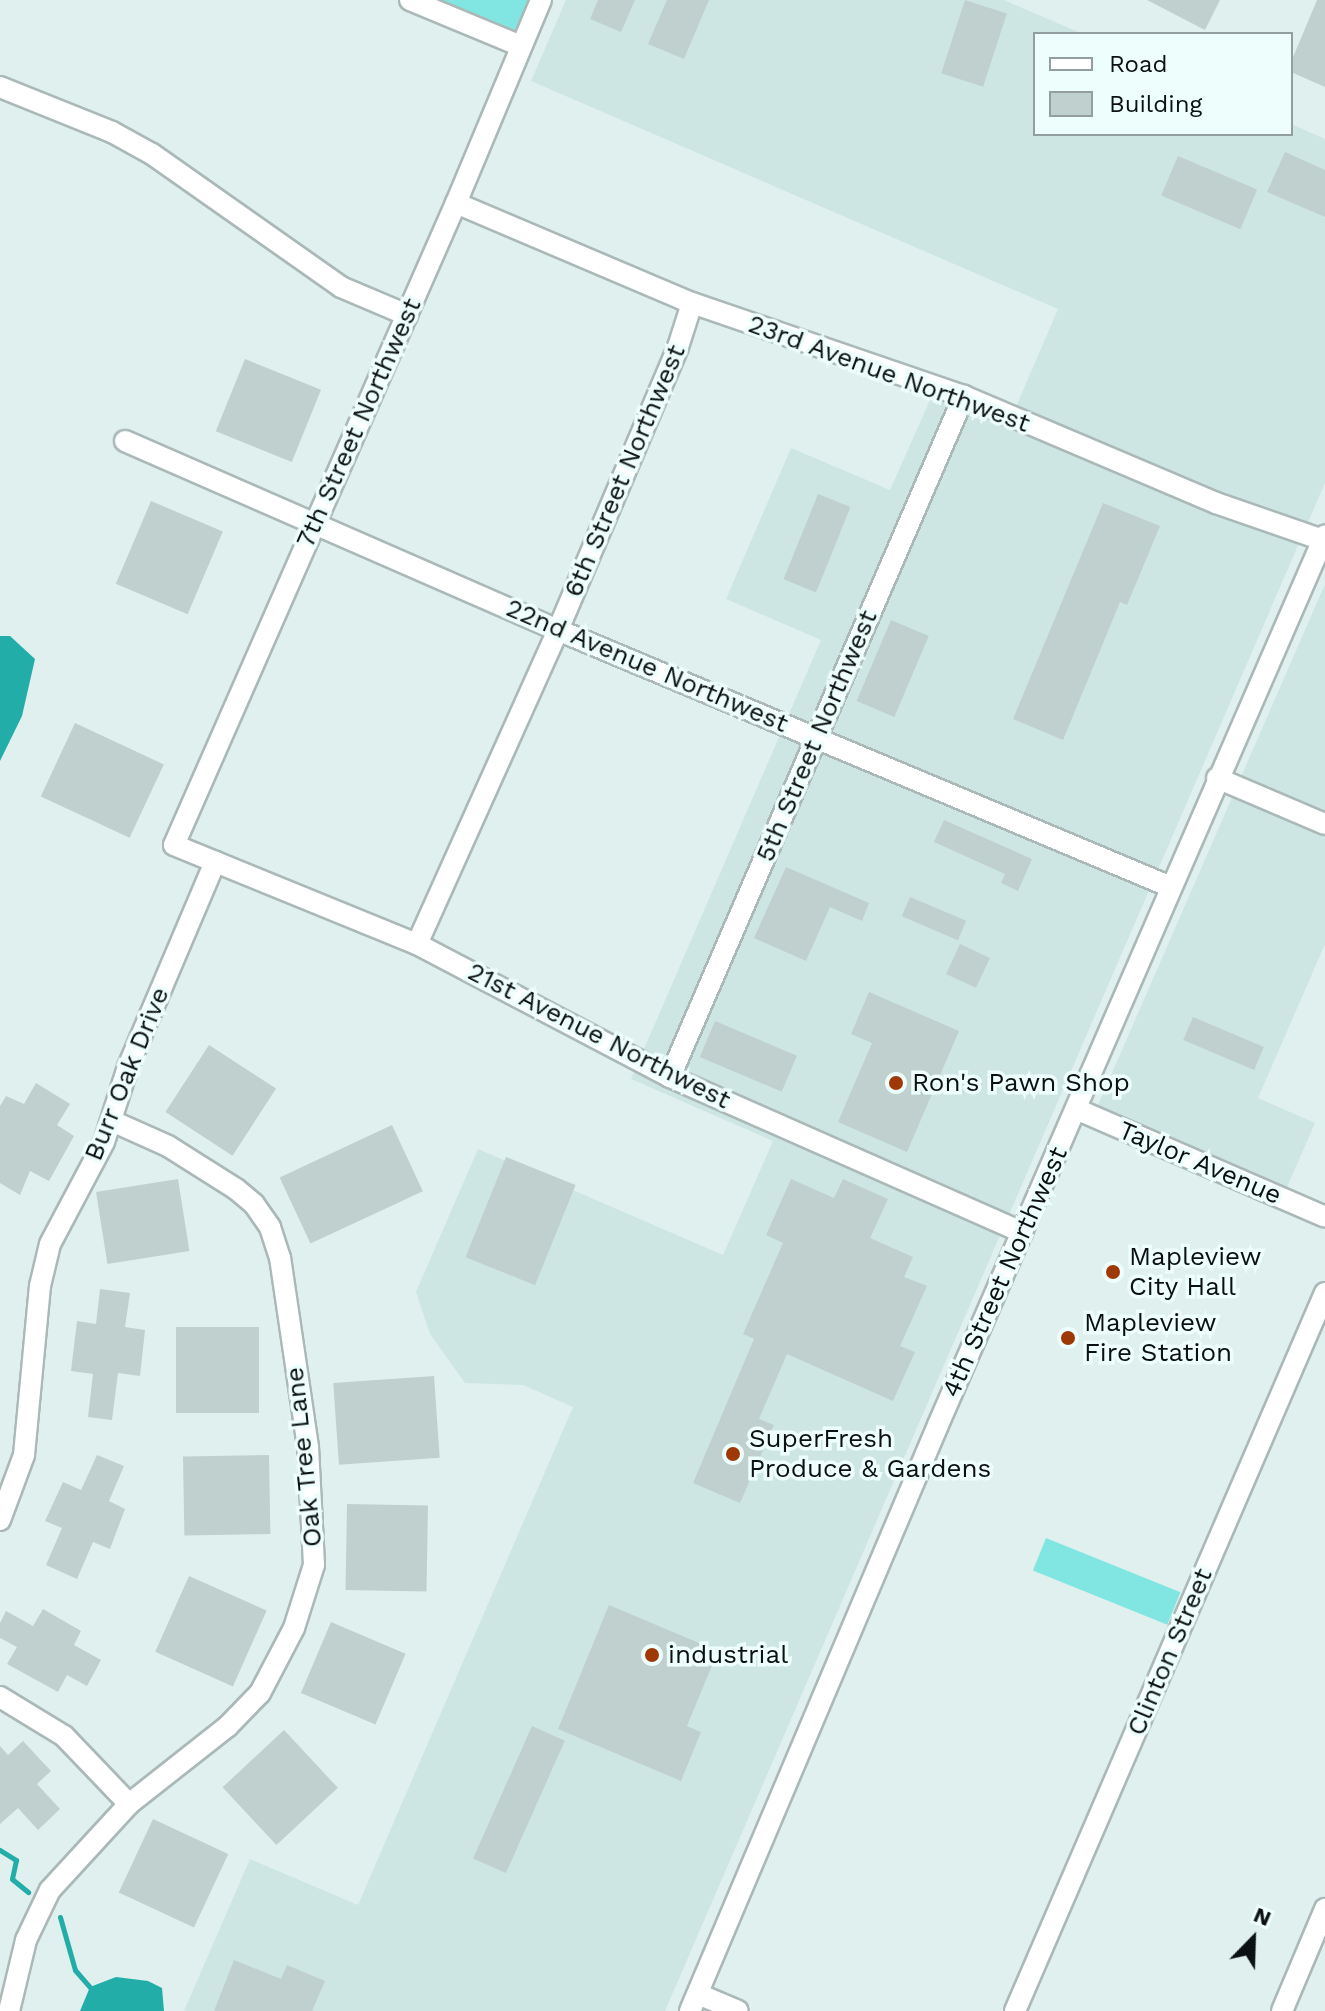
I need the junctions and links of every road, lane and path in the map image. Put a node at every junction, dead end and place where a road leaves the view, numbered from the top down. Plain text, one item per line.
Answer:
1 (410, 0) edge
2 (541, 0) edge
3 (521, 46) junction
4 (0, 87) edge
5 (456, 203) junction
6 (692, 303) junction
7 (407, 315) junction
8 (964, 396) junction
9 (125, 441) dead end
10 (316, 521) junction
11 (1324, 538) edge
12 (558, 630) junction
13 (816, 738) junction
14 (1217, 778) junction
15 (1325, 824) edge
16 (174, 845) joint
17 (215, 862) junction
18 (1171, 887) junction
19 (417, 944) junction
20 (670, 1077) junction
21 (1076, 1109) junction
22 (112, 1121) junction
23 (1325, 1217) edge
24 (1022, 1232) junction
25 (1325, 1293) edge
26 (0, 1520) edge
27 (0, 1697) edge
28 (129, 1804) junction
29 (1325, 1909) edge
30 (694, 2002) edge
31 (9, 2011) edge
32 (738, 2011) edge
33 (1015, 2011) edge
34 (1282, 2011) edge

1 - 3 street
2 - 3 street, 7th Street Northwest
3 - 5 street, 7th Street Northwest
4 - 7 street
5 - 6 street, 23rd Avenue Northwest
5 - 7 street, 7th Street Northwest
6 - 8 street, 23rd Avenue Northwest
6 - 12 street, 6th Street Northwest
7 - 10 street, 7th Street Northwest
8 - 11 street, 23rd Avenue Northwest
8 - 13 street, 5th Street Northwest
9 - 10 street, 22nd Avenue Northwest
10 - 12 street, 22nd Avenue Northwest
10 - 16 street, 7th Street Northwest
11 - 14 street, 4th Street Northwest
12 - 13 street, 22nd Avenue Northwest
12 - 19 street, 6th Street Northwest
13 - 18 street, 22nd Avenue Northwest
13 - 20 street, 5th Street Northwest
14 - 15 street
14 - 18 street, 4th Street Northwest
16 - 17 street, 21st Avenue Northwest
17 - 19 street, 21st Avenue Northwest
17 - 22 street, Burr Oak Drive
18 - 21 street, 4th Street Northwest
19 - 20 street, 21st Avenue Northwest
20 - 24 street, 21st Avenue Northwest
21 - 23 street, Taylor Avenue
21 - 24 street, 4th Street Northwest
22 - 26 street, Burr Oak Drive
22 - 28 street, Oak Tree Lane
24 - 30 street, 4th Street Northwest
25 - 33 street, Clinton Street
27 - 28 street
28 - 31 street, Oak Tree Lane
29 - 34 street
30 - 32 street

